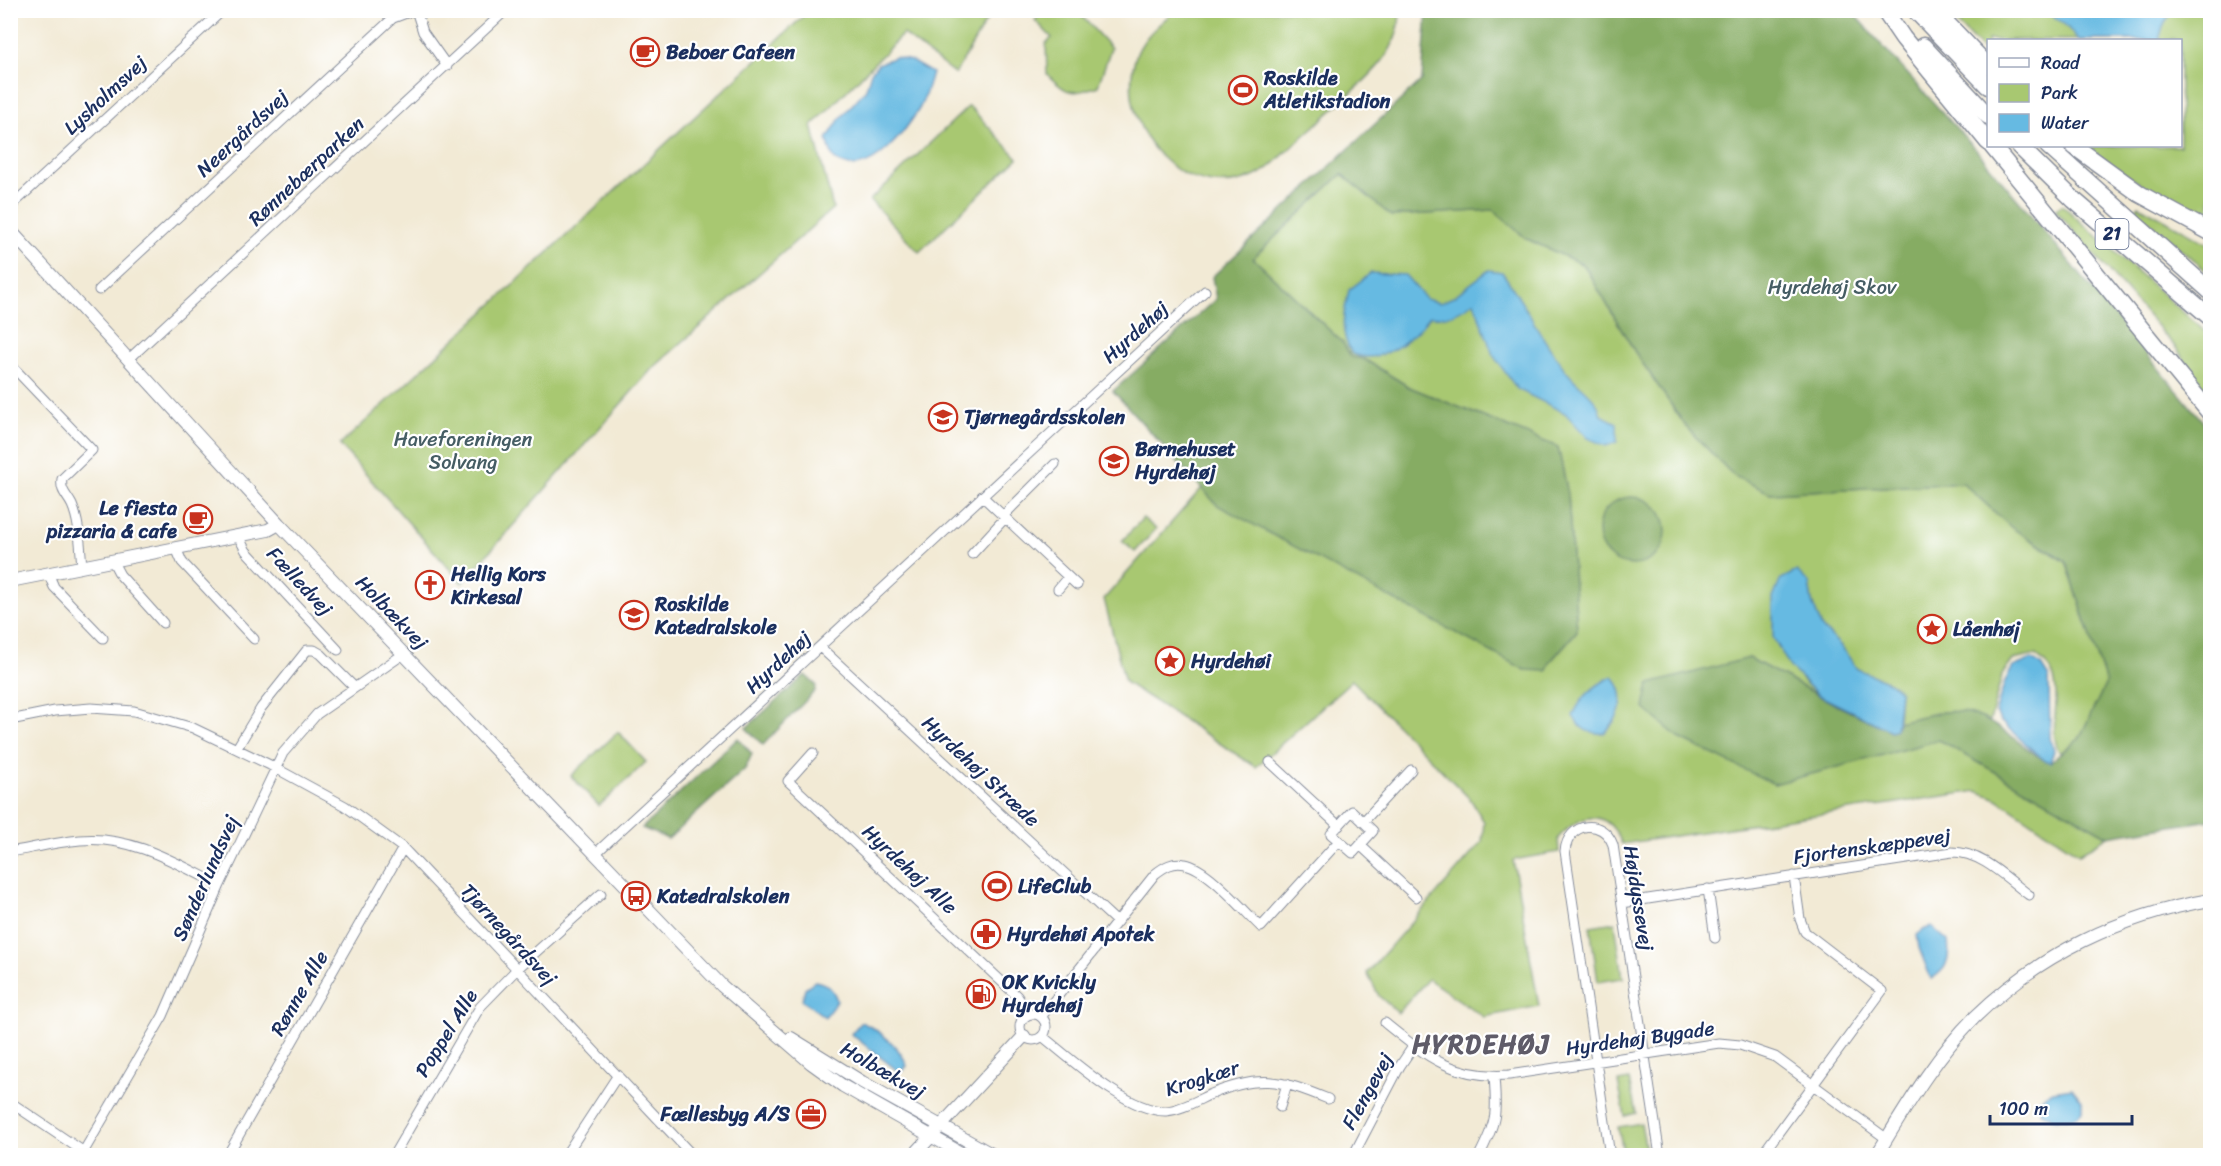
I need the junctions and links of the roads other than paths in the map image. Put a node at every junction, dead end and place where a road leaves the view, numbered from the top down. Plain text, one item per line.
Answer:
1 (223, 10) edge
2 (415, 10) edge
3 (506, 10) edge
4 (1884, 10) edge
5 (1890, 10) edge
6 (1915, 10) edge
7 (1934, 10) edge
8 (1987, 64) edge
9 (447, 66) junction
10 (1987, 84) edge
11 (1987, 114) edge
12 (1987, 140) edge
13 (1993, 147) edge
14 (2020, 147) edge
15 (2049, 147) edge
16 (2075, 147) edge
17 (10, 207) edge
18 (10, 230) edge
19 (2211, 232) edge
20 (99, 290) dead end
21 (1205, 291) dead end
22 (2211, 291) edge
23 (2211, 317) edge
24 (129, 359) junction
25 (10, 364) edge
26 (2211, 413) edge
27 (1055, 464) dead end
28 (982, 496) junction
29 (1004, 517) junction
30 (279, 524) junction
31 (237, 536) junction
32 (176, 548) junction
33 (972, 554) dead end
34 (112, 560) junction
35 (82, 566) junction
36 (48, 573) junction
37 (1068, 577) junction
38 (10, 581) edge
39 (1077, 585) dead end
40 (1058, 589) dead end
41 (163, 623) dead end
42 (103, 638) dead end
43 (254, 639) dead end
44 (820, 647) junction
45 (338, 650) dead end
46 (405, 653) junction
47 (354, 687) junction
48 (10, 720) edge
49 (237, 748) junction
50 (813, 753) dead end
51 (1270, 762) dead end
52 (275, 768) junction
53 (1411, 770) dead end
54 (1364, 822) junction
55 (1339, 826) junction
56 (1339, 841) junction
57 (1360, 845) junction
58 (403, 848) junction
59 (10, 852) edge
60 (596, 853) junction
61 (1794, 876) junction
62 (220, 885) junction
63 (1708, 889) junction
64 (601, 894) dead end
65 (2029, 895) dead end
66 (1416, 897) dead end
67 (2211, 900) edge
68 (1622, 903) junction
69 (1117, 922) junction
70 (1715, 938) dead end
71 (517, 969) junction
72 (752, 1014) junction
73 (1029, 1014) junction
74 (1041, 1017) junction
75 (1385, 1023) dead end
76 (1024, 1036) junction
77 (1042, 1036) junction
78 (1414, 1045) junction
79 (1644, 1054) junction
80 (1596, 1062) junction
81 (618, 1075) junction
82 (1494, 1076) junction
83 (1287, 1084) junction
84 (1812, 1084) junction
85 (1328, 1099) dead end
86 (10, 1102) edge
87 (1280, 1107) dead end
88 (940, 1126) junction
89 (930, 1136) junction
90 (1887, 1139) junction
91 (85, 1154) edge
92 (227, 1155) edge
93 (393, 1155) edge
94 (565, 1155) edge
95 (693, 1155) edge
96 (913, 1155) edge
97 (966, 1155) edge
98 (995, 1155) edge
99 (1353, 1155) edge
100 (1479, 1155) edge
101 (1610, 1155) edge
102 (1660, 1155) edge
103 (1761, 1155) edge
104 (1876, 1155) edge

1 - 17 street, Lysholmsvej
2 - 9 street
2 - 20 street, Neergårdsvej
3 - 9 street, Rønnebærparken
4 - 12 highway
5 - 11 highway
6 - 10 highway
7 - 8 highway
9 - 24 street, Rønnebærparken
13 - 26 highway
14 - 23 highway, 21
15 - 22 highway, 21
16 - 19 highway
18 - 24 street, Holbækvej
21 - 28 street, Hyrdehøj
24 - 30 street, Holbækvej
25 - 35 street
27 - 29 street
28 - 29 street
28 - 44 street, Hyrdehøj
29 - 33 street
29 - 37 street
30 - 31 street, Fælledvej
30 - 46 street, Holbækvej
31 - 32 street, Fælledvej
31 - 45 street, Fælledvej
32 - 34 street, Fælledvej
32 - 43 street
34 - 35 street, Fælledvej
34 - 41 street
35 - 36 street, Fælledvej
36 - 38 street, Fælledvej
36 - 42 street
37 - 39 street
37 - 40 street
44 - 60 street, Hyrdehøj
44 - 69 street, Hyrdehøj Stræde
46 - 47 street, Sønderlundsvej
46 - 60 street, Holbækvej
47 - 49 street
47 - 52 street, Sønderlundsvej
48 - 49 street, Tjørnegårdsvej
49 - 52 street, Tjørnegårdsvej
50 - 73 street, Hyrdehøj Alle
51 - 55 street
52 - 58 street, Tjørnegårdsvej
52 - 62 street, Sønderlundsvej
53 - 54 street
54 - 55 street
54 - 57 street
55 - 56 street
56 - 57 street
56 - 69 street
57 - 66 street
58 - 71 street, Tjørnegårdsvej
58 - 92 street, Rønne Alle
59 - 62 street
60 - 72 street, Holbækvej
61 - 63 street, Fjortenskæppevej
61 - 65 street, Fjortenskæppevej
61 - 84 street
62 - 91 street, Sønderlundsvej
63 - 68 street, Fjortenskæppevej
63 - 70 street
64 - 71 street, Poppel Alle
67 - 90 street
68 - 79 street, Højdyssevej
68 - 80 street, Højdyssevej
69 - 74 street
71 - 81 street, Tjørnegårdsvej
71 - 93 street, Poppel Alle
72 - 88 street, Holbækvej
72 - 89 street, Holbækvej
73 - 74 street
73 - 76 street
74 - 77 street
75 - 78 street, Hyrdehøj Bygade
76 - 77 street
76 - 88 street
77 - 83 street, Krogkær
78 - 82 street, Hyrdehøj Bygade
78 - 99 street, Flengevej
79 - 80 street, Hyrdehøj Bygade
79 - 84 street, Hyrdehøj Bygade
79 - 102 street, Højdyssevej
80 - 82 street, Hyrdehøj Bygade
80 - 101 street, Højdyssevej
81 - 94 street
81 - 95 street, Tjørnegårdsvej
82 - 100 street
83 - 85 street, Krogkær
83 - 87 street
84 - 90 street, Hyrdehøj Bygade
84 - 103 street
86 - 91 street
88 - 89 street
88 - 98 street, Holbækvej
89 - 96 street
89 - 97 street, Holbækvej
90 - 104 street

